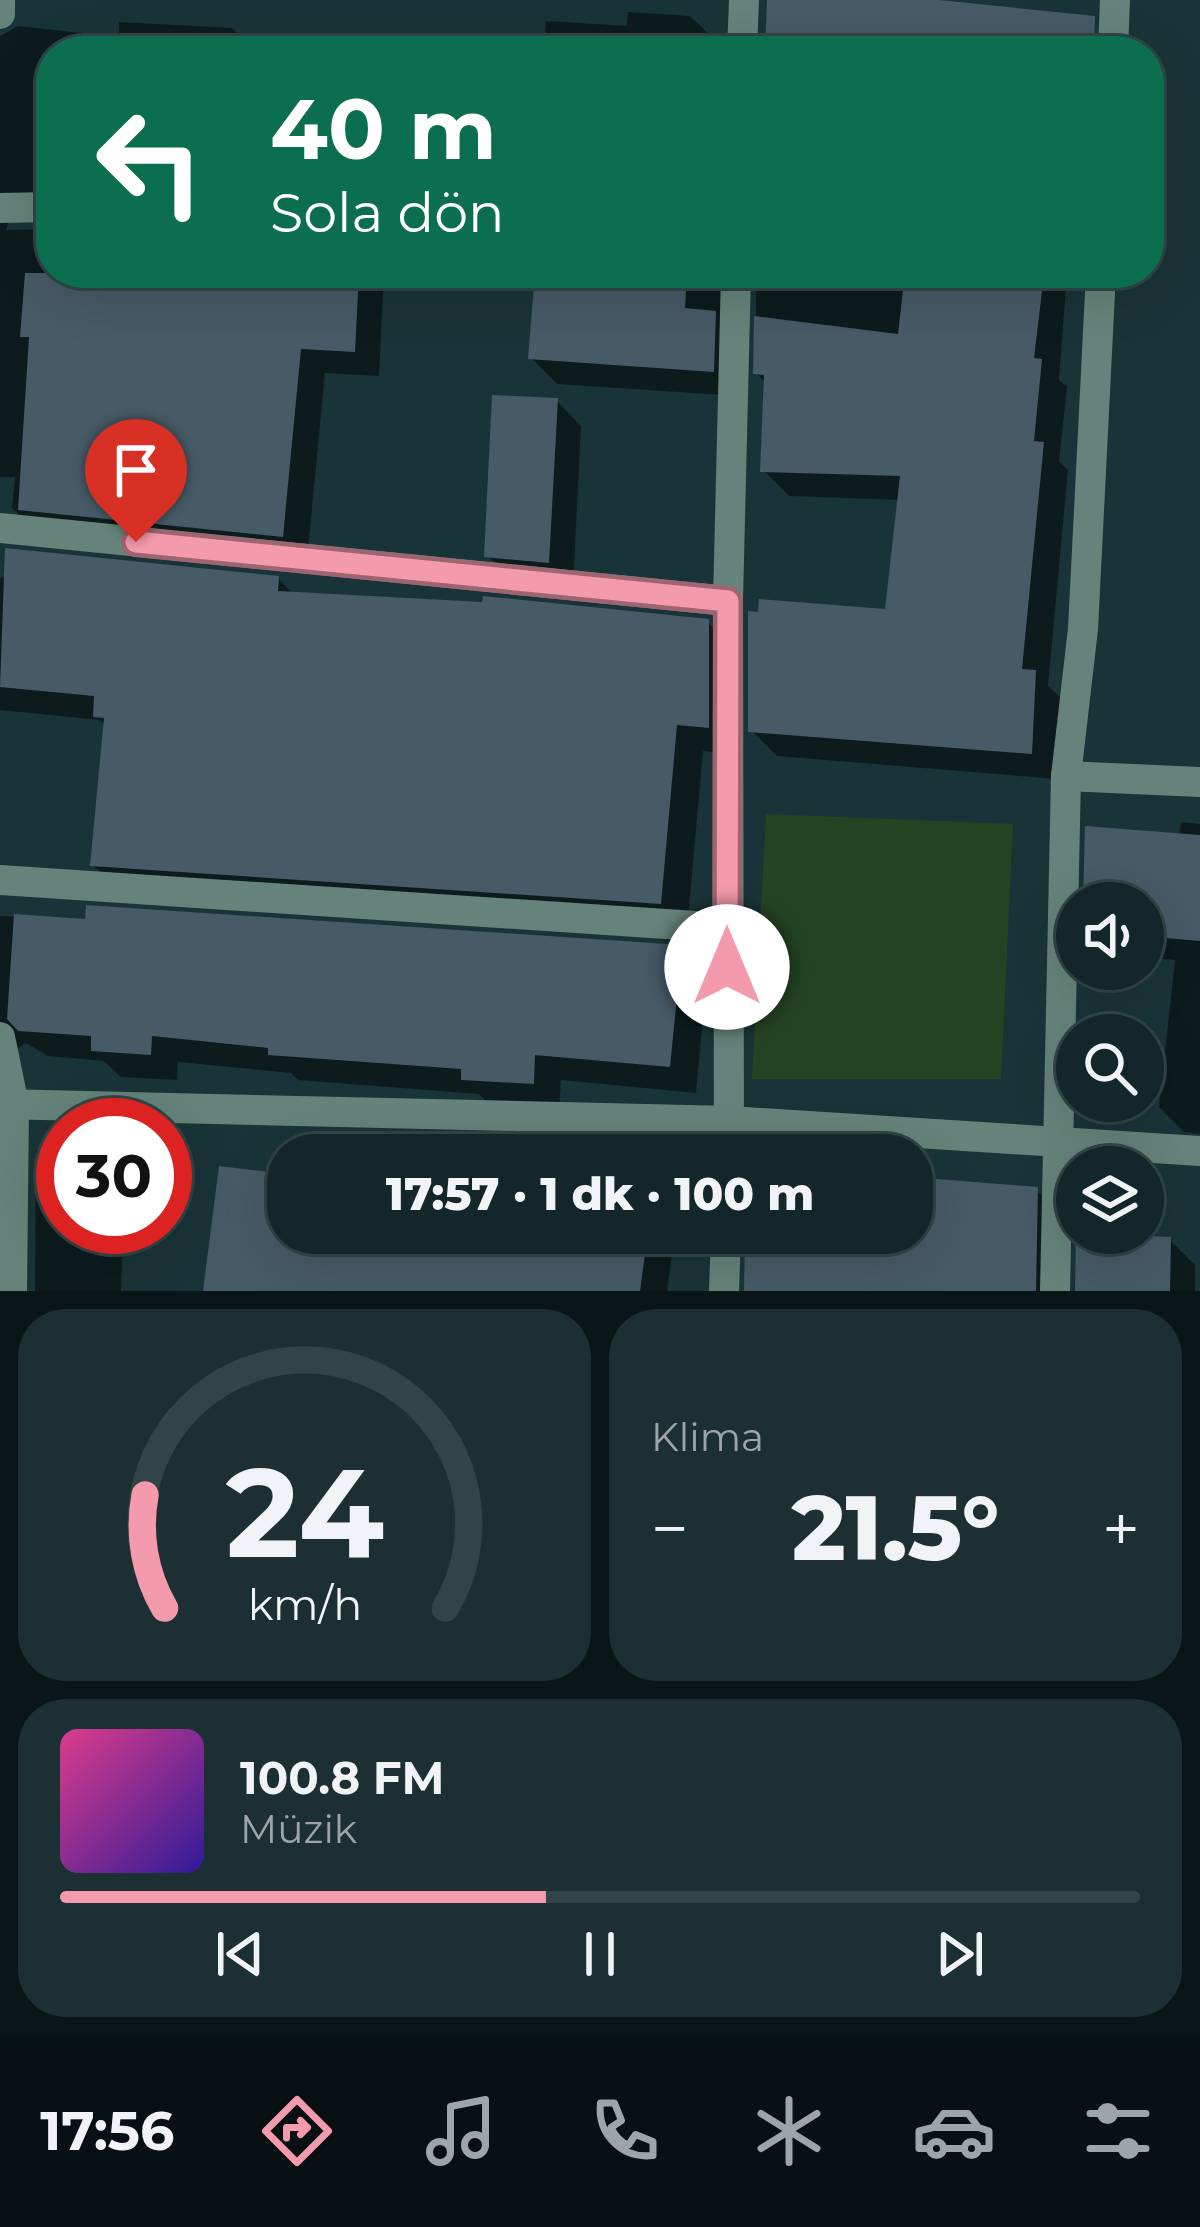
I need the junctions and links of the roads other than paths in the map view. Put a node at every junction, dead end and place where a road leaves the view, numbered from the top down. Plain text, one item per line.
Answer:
1 (0, 0) edge
2 (744, 0) edge
3 (1115, 0) edge
4 (0, 14) edge
5 (743, 36) edge
6 (1114, 36) edge
7 (36, 207) edge
8 (0, 208) edge
9 (736, 288) edge
10 (1100, 288) edge
11 (0, 528) edge
12 (728, 601) junction
13 (1066, 776) junction
14 (1200, 782) edge
15 (0, 880) edge
16 (726, 928) junction
17 (0, 1037) edge
18 (7, 1104) edge
19 (730, 1120) junction
20 (730, 1134) edge
21 (1056, 1145) junction
22 (1200, 1151) edge
23 (725, 1254) edge
24 (12, 1291) edge
25 (724, 1291) edge
26 (1055, 1291) edge

1 - 4 street
2 - 5 street
3 - 6 street
7 - 8 street
9 - 12 street
10 - 13 street
11 - 12 street
12 - 16 street
13 - 14 street
13 - 21 street
15 - 16 street
16 - 19 street
17 - 18 street
18 - 19 street
18 - 24 street
19 - 20 street
19 - 21 street
21 - 22 street
21 - 26 street
23 - 25 street

